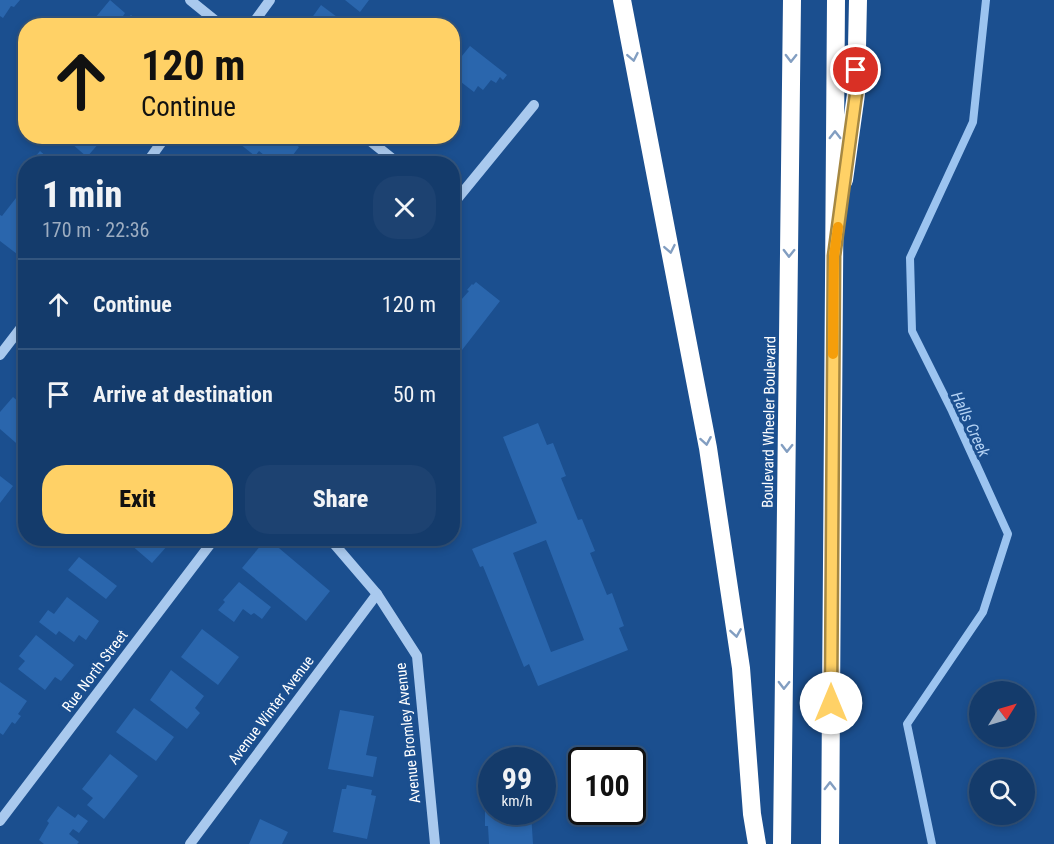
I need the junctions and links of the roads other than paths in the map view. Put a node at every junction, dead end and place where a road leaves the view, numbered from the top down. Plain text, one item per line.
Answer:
1 (190, 0) edge
2 (270, 0) edge
3 (622, 0) edge
4 (792, 0) edge
5 (836, 0) edge
6 (858, 0) edge
7 (212, 18) edge
8 (257, 18) edge
9 (534, 105) dead end
10 (374, 144) edge
11 (389, 156) edge
12 (460, 195) edge
13 (834, 256) junction
14 (18, 331) edge
15 (0, 355) edge
16 (209, 546) edge
17 (336, 546) edge
18 (377, 594) junction
19 (0, 821) edge
20 (190, 844) edge
21 (435, 844) edge
22 (757, 844) edge
23 (782, 844) edge
24 (830, 844) edge

1 - 7 street
2 - 8 street
3 -> 22 highway
4 -> 23 highway, Boulevard Wheeler Boulevard
13 -> 5 highway
6 - 13 highway
9 - 12 street
10 - 11 street
24 -> 13 highway
14 - 15 street
16 - 19 street, Rue North Street
17 - 18 street, Avenue Bromley Avenue
18 - 20 street, Avenue Winter Avenue
18 - 21 street, Avenue Bromley Avenue

